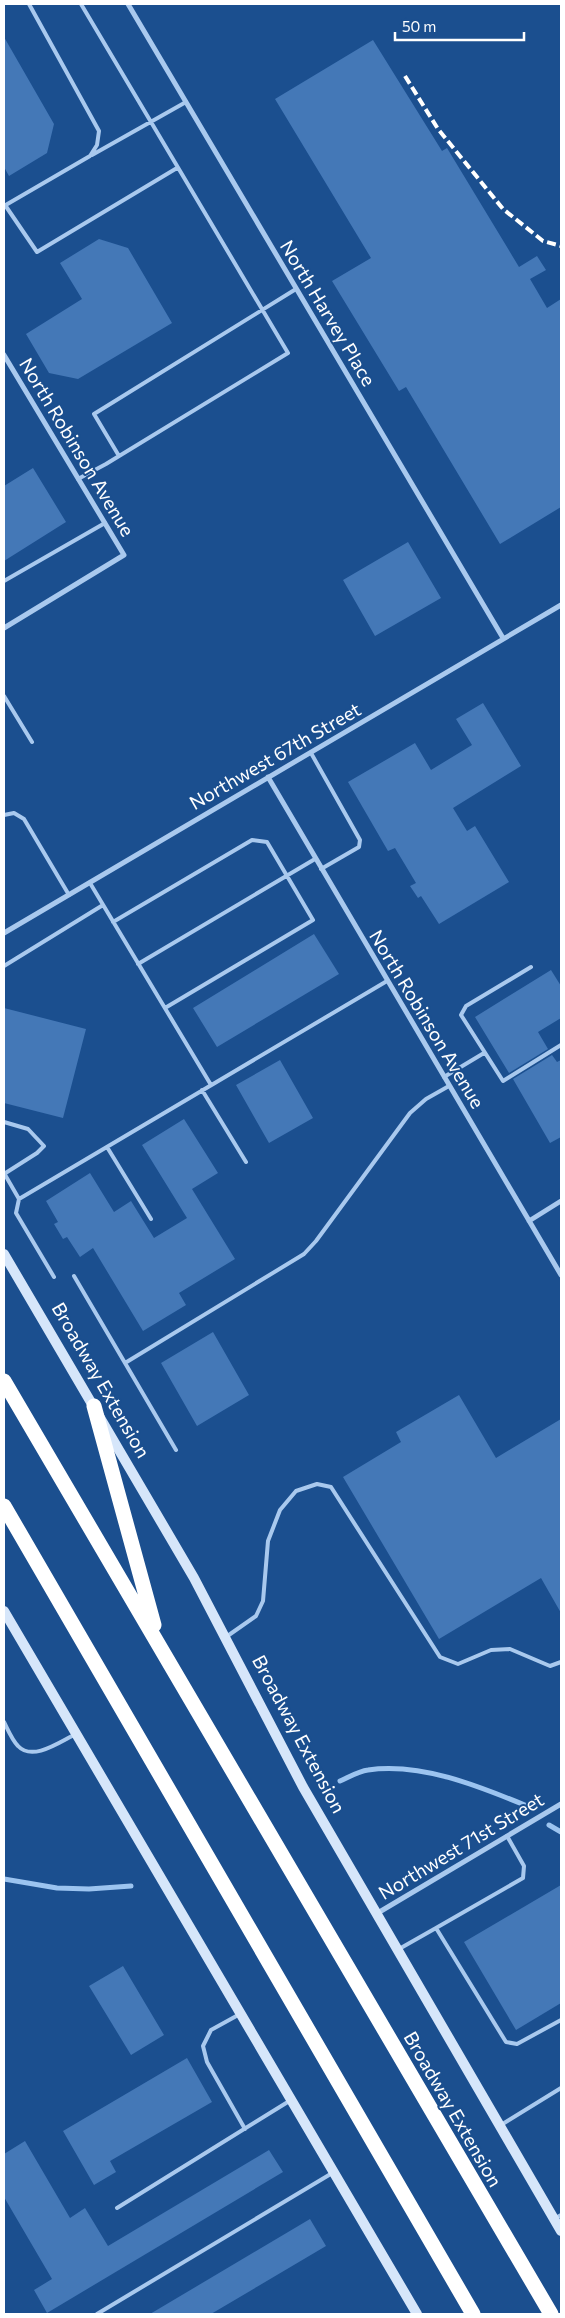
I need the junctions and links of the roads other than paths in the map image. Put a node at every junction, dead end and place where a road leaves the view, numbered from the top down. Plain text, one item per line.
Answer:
1 (29, 4) edge
2 (81, 4) edge
3 (128, 4) edge
4 (186, 102) junction
5 (150, 122) junction
6 (90, 156) junction
7 (177, 168) junction
8 (4, 206) edge
9 (296, 289) junction
10 (262, 309) junction
11 (4, 355) edge
12 (119, 456) junction
13 (78, 479) junction
14 (105, 523) junction
15 (4, 582) edge
16 (561, 604) edge
17 (4, 628) edge
18 (503, 638) junction
19 (4, 696) edge
20 (32, 742) dead end
21 (311, 753) junction
22 (268, 778) junction
23 (4, 815) edge
24 (316, 859) junction
25 (321, 869) junction
26 (287, 876) junction
27 (90, 883) junction
28 (69, 895) junction
29 (103, 905) junction
30 (113, 922) junction
31 (4, 933) edge
32 (138, 964) junction
33 (4, 966) edge
34 (531, 968) dead end
35 (386, 981) junction
36 (165, 1008) junction
37 (561, 1045) edge
38 (484, 1053) junction
39 (444, 1077) junction
40 (211, 1085) junction
41 (449, 1086) junction
42 (202, 1090) junction
43 (4, 1122) edge
44 (107, 1147) junction
45 (246, 1162) dead end
46 (4, 1173) edge
47 (19, 1199) junction
48 (561, 1201) edge
49 (151, 1219) dead end
50 (529, 1221) junction
51 (4, 1254) edge
52 (561, 1275) edge
53 (74, 1276) dead end
54 (54, 1277) dead end
55 (125, 1363) junction
56 (4, 1381) edge
57 (94, 1406) junction
58 (176, 1450) dead end
59 (4, 1506) edge
60 (4, 1611) edge
61 (226, 1637) junction
62 (159, 1645) junction
63 (561, 1662) edge
64 (4, 1722) edge
65 (76, 1734) junction
66 (561, 1804) edge
67 (507, 1836) junction
68 (376, 1914) junction
69 (436, 1928) junction
70 (397, 1950) junction
71 (240, 2014) junction
72 (561, 2020) edge
73 (561, 2088) edge
74 (291, 2100) junction
75 (500, 2126) junction
76 (245, 2129) junction
77 (334, 2172) junction
78 (117, 2208) dead end
79 (558, 2217) edge
80 (561, 2231) edge
81 (97, 2314) edge
82 (417, 2314) edge
83 (473, 2314) edge
84 (551, 2314) edge

1 - 6 lane
2 - 5 lane
3 - 4 street, North Harvey Place
4 - 5 lane
4 - 9 street, North Harvey Place
5 - 6 lane
5 - 7 lane
6 - 8 lane
7 - 8 lane
7 - 10 lane
9 - 10 lane
9 - 18 street, North Harvey Place
10 - 12 lane
10 - 12 lane
11 - 13 street, North Robinson Avenue
12 - 13 lane
13 - 14 street, North Robinson Avenue
14 - 15 lane
14 - 17 street, North Robinson Avenue
16 - 18 street, Northwest 67th Street
18 - 21 street, Northwest 67th Street
19 - 20 lane
21 - 22 street, Northwest 67th Street
21 - 25 lane
22 - 24 street, North Robinson Avenue
22 - 27 street, Northwest 67th Street
23 - 28 lane
24 - 25 street, North Robinson Avenue
24 - 26 lane
25 - 35 street, North Robinson Avenue
26 - 30 lane
26 - 32 lane
26 - 36 lane
27 - 28 street, Northwest 67th Street
27 - 29 lane
28 - 31 street, Northwest 67th Street
29 - 30 lane
29 - 33 lane
30 - 32 lane
32 - 36 lane
34 - 38 lane
35 - 39 street, North Robinson Avenue
35 - 40 lane
36 - 40 lane
37 - 38 lane
38 - 39 lane
39 - 41 street, North Robinson Avenue
40 - 42 lane
41 - 50 street, North Robinson Avenue
41 - 55 lane
42 - 44 lane
42 - 45 lane
43 - 46 lane
44 - 47 lane
44 - 49 lane
46 - 47 lane
47 - 54 lane
48 - 50 street
50 - 52 street, North Robinson Avenue
51 - 57 main road, Broadway Extension
53 - 55 lane
55 - 58 lane
56 - 62 highway, Broadway Extension
57 - 61 main road, Broadway Extension
57 - 62 highway
59 - 83 highway
60 - 65 main road
61 - 63 lane
61 - 68 main road, Broadway Extension
62 - 84 highway, Broadway Extension
64 - 65 lane
65 - 71 main road
66 - 67 street, Northwest 71st Street
67 - 68 street, Northwest 71st Street
67 - 69 lane
68 - 70 main road, Broadway Extension
69 - 70 lane
69 - 72 lane
70 - 75 main road, Broadway Extension
71 - 74 main road
71 - 76 lane
73 - 75 lane
74 - 76 lane
74 - 77 main road
75 - 79 main road, Broadway Extension
76 - 78 lane
77 - 81 lane
77 - 82 main road
79 - 80 main road, Broadway Extension

